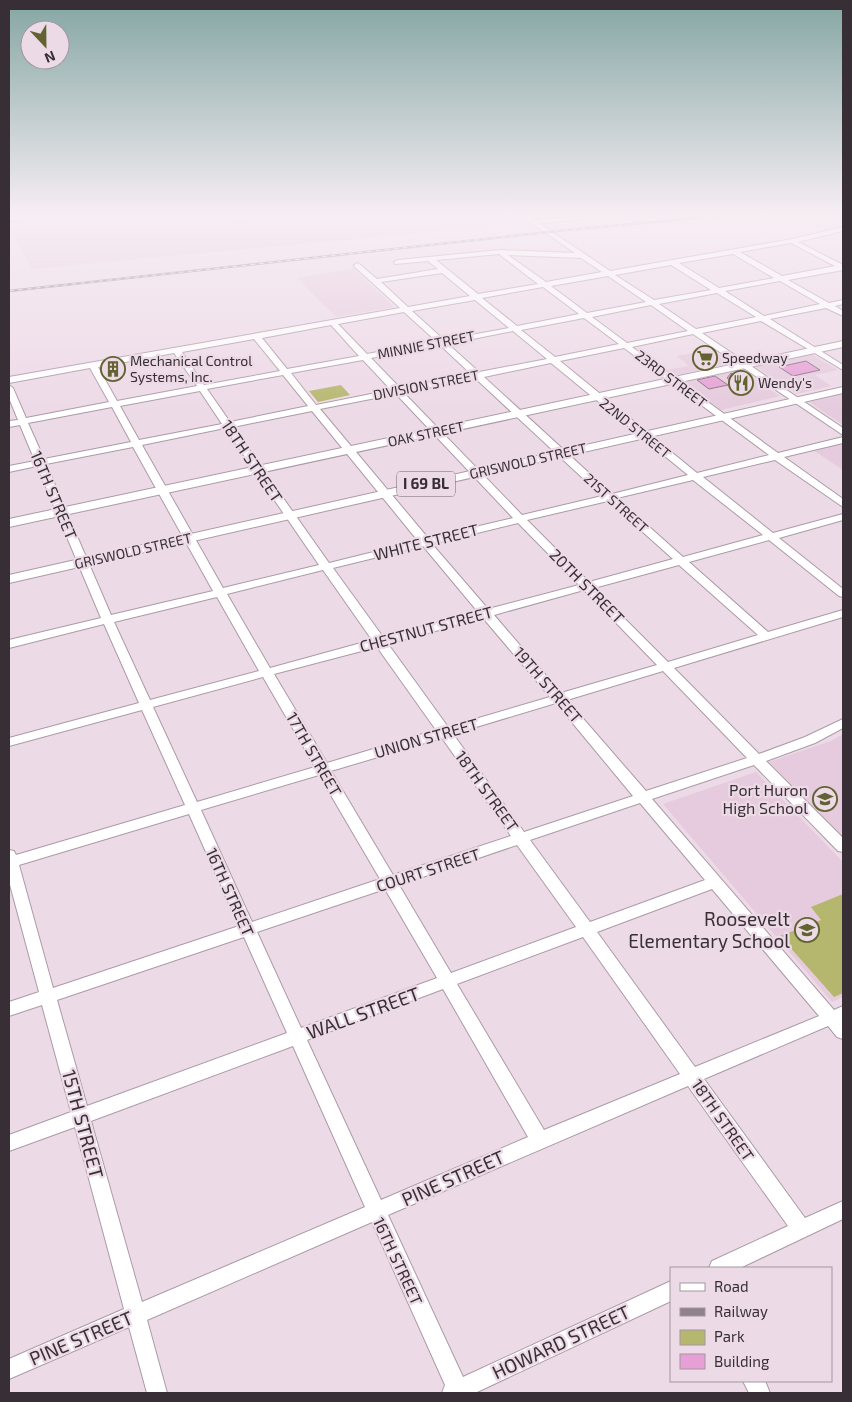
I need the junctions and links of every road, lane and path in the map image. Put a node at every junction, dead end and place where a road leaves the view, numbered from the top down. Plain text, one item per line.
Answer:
1 (376, 281) edge
2 (458, 281) edge
3 (539, 281) edge
4 (565, 281) edge
5 (621, 281) edge
6 (703, 281) edge
7 (763, 281) edge
8 (787, 281) edge
9 (544, 285) junction
10 (717, 290) junction
11 (476, 297) junction
12 (652, 302) junction
13 (843, 302) edge
14 (827, 305) junction
15 (406, 310) junction
16 (843, 314) edge
17 (584, 315) junction
18 (762, 318) junction
19 (333, 323) junction
20 (514, 328) junction
21 (695, 331) junction
22 (256, 336) junction
23 (441, 342) junction
24 (843, 344) edge
25 (625, 345) junction
26 (176, 350) junction
27 (814, 350) junction
28 (365, 357) junction
29 (552, 360) junction
30 (744, 364) junction
31 (93, 365) junction
32 (843, 368) edge
33 (285, 372) junction
34 (477, 375) junction
35 (9, 380) edge
36 (672, 381) junction
37 (9, 388) edge
38 (202, 388) junction
39 (843, 390) edge
40 (397, 391) junction
41 (598, 397) junction
42 (796, 400) junction
43 (114, 404) junction
44 (314, 408) junction
45 (518, 414) junction
46 (722, 417) junction
47 (23, 422) junction
48 (9, 424) edge
49 (228, 425) junction
50 (436, 432) junction
51 (843, 432) edge
52 (644, 435) junction
53 (843, 440) edge
54 (136, 444) junction
55 (348, 450) junction
56 (561, 453) junction
57 (777, 456) junction
58 (40, 463) junction
59 (9, 469) edge
60 (258, 470) junction
61 (475, 473) junction
62 (695, 476) junction
63 (162, 490) junction
64 (384, 494) junction
65 (609, 497) junction
66 (843, 504) edge
67 (61, 512) junction
68 (289, 515) junction
69 (843, 517) edge
70 (520, 519) junction
71 (9, 523) edge
72 (771, 537) junction
73 (188, 538) junction
74 (426, 541) junction
75 (682, 561) junction
76 (82, 563) junction
77 (325, 566) junction
78 (9, 579) edge
79 (586, 586) junction
80 (220, 592) junction
81 (843, 594) edge
82 (843, 612) edge
83 (486, 613) junction
84 (106, 620) junction
85 (766, 636) junction
86 (379, 642) junction
87 (9, 644) edge
88 (666, 666) junction
89 (267, 672) junction
90 (559, 698) junction
91 (146, 705) junction
92 (843, 723) edge
93 (446, 732) junction
94 (9, 742) edge
95 (756, 759) junction
96 (323, 768) junction
97 (644, 797) junction
98 (192, 808) junction
99 (521, 838) junction
100 (843, 847) edge
101 (9, 860) edge
102 (390, 882) junction
103 (716, 882) junction
104 (246, 929) junction
105 (587, 930) junction
106 (448, 981) junction
107 (47, 996) junction
108 (9, 1009) edge
109 (839, 1021) edge
110 (297, 1037) junction
111 (692, 1077) junction
112 (81, 1117) junction
113 (540, 1140) junction
114 (9, 1143) edge
115 (843, 1210) edge
116 (375, 1212) junction
117 (800, 1230) junction
118 (721, 1267) edge
119 (670, 1291) edge
120 (136, 1315) junction
121 (9, 1369) edge
122 (754, 1382) edge
123 (456, 1392) edge
124 (157, 1393) edge
125 (760, 1393) edge

1 - 15 street, 21ST STREET
2 - 11 street, 22ND STREET
3 - 9 street, 23RD STREET
4 - 9 street
5 - 12 street
6 - 10 street
7 - 10 street, MINNIE STREET
8 - 14 street
9 - 11 street
9 - 17 street, 23RD STREET
10 - 12 street, MINNIE STREET
10 - 18 street
11 - 15 street
11 - 20 street, 22ND STREET
12 - 17 street, MINNIE STREET
12 - 21 street
13 - 14 street, DIVISION STREET
14 - 16 street
14 - 18 street, DIVISION STREET
15 - 19 street
15 - 23 street, 21ST STREET
17 - 20 street, MINNIE STREET
17 - 25 street, 23RD STREET
18 - 21 street, DIVISION STREET
18 - 27 street
19 - 22 street
19 - 28 street, 20TH STREET
20 - 23 street, MINNIE STREET
20 - 29 street, 22ND STREET
21 - 25 street, DIVISION STREET
21 - 30 street
22 - 26 street
22 - 33 street, 19TH STREET
23 - 28 street, MINNIE STREET
23 - 34 street, 21ST STREET
24 - 27 main road, OAK STREET
25 - 29 street, DIVISION STREET
25 - 36 street, 23RD STREET
26 - 31 street
26 - 38 street, 18TH STREET
27 - 30 main road, OAK STREET
27 - 32 street
28 - 33 street, MINNIE STREET
28 - 40 street, 20TH STREET
29 - 34 street, DIVISION STREET
29 - 41 street, 22ND STREET
30 - 36 main road, OAK STREET
30 - 42 street
31 - 35 street
31 - 43 street, 17TH STREET
33 - 38 street, MINNIE STREET
33 - 44 street, 19TH STREET
34 - 40 street, DIVISION STREET
34 - 45 street, 21ST STREET
36 - 41 main road, OAK STREET
36 - 46 street, 23RD STREET
37 - 47 street, 16TH STREET
38 - 43 street, MINNIE STREET
38 - 49 street, 18TH STREET
39 - 42 main road, GRISWOLD STREET / I 69 BL
40 - 44 street, DIVISION STREET
40 - 50 street, 20TH STREET
41 - 45 main road, OAK STREET
41 - 52 street, 22ND STREET
42 - 46 main road, GRISWOLD STREET / I 69 BL
42 - 51 street
43 - 47 street, MINNIE STREET
43 - 54 street, 17TH STREET
44 - 49 street, DIVISION STREET
44 - 55 street, 19TH STREET
45 - 50 main road, OAK STREET
45 - 56 street, 21ST STREET
46 - 52 main road, GRISWOLD STREET / I 69 BL
46 - 57 street, 23RD STREET
47 - 48 street, MINNIE STREET
47 - 58 street, 16TH STREET
49 - 54 street, DIVISION STREET
49 - 60 street, 18TH STREET
50 - 55 main road, OAK STREET
50 - 61 street, 20TH STREET
52 - 56 main road, GRISWOLD STREET / I 69 BL
52 - 62 street, 22ND STREET
53 - 57 street, WHITE STREET
54 - 58 street, DIVISION STREET
54 - 63 street, 17TH STREET
55 - 60 main road, OAK STREET
55 - 64 street, 19TH STREET
56 - 61 main road, GRISWOLD STREET / I 69 BL
56 - 65 street, 21ST STREET
57 - 62 street, WHITE STREET
57 - 66 street, 23RD STREET
58 - 59 street, DIVISION STREET
58 - 67 street, 16TH STREET
60 - 63 main road, OAK STREET
60 - 68 street, 18TH STREET
61 - 64 main road, GRISWOLD STREET / I 69 BL
61 - 70 street, 20TH STREET
62 - 65 street, WHITE STREET
62 - 72 street, 22ND STREET
63 - 67 main road, OAK STREET
63 - 73 street, 17TH STREET
64 - 68 main road, GRISWOLD STREET / I 69 BL
64 - 74 street, 19TH STREET
65 - 70 street, WHITE STREET
65 - 75 street, 21ST STREET
67 - 71 main road, OAK STREET
67 - 76 street, 16TH STREET
68 - 73 main road, GRISWOLD STREET / I 69 BL
68 - 77 street, 18TH STREET
69 - 72 street, CHESTNUT STREET
70 - 74 street, WHITE STREET
70 - 79 street, 20TH STREET
72 - 75 street, CHESTNUT STREET
72 - 81 street, 22ND STREET
73 - 76 main road, GRISWOLD STREET / I 69 BL
73 - 80 street, 17TH STREET
74 - 77 street, WHITE STREET
74 - 83 street, 19TH STREET
75 - 79 street, CHESTNUT STREET
75 - 85 street, 21ST STREET
76 - 78 main road, GRISWOLD STREET / I 69 BL
76 - 84 street, 16TH STREET
77 - 80 street, WHITE STREET
77 - 86 street, 18TH STREET
79 - 83 street, CHESTNUT STREET
79 - 88 street, 20TH STREET
80 - 84 street, WHITE STREET
80 - 89 street, 17TH STREET
82 - 85 street, UNION STREET
83 - 86 street, CHESTNUT STREET
83 - 90 street, 19TH STREET
84 - 87 street, WHITE STREET
84 - 91 street, 16TH STREET
85 - 88 street, UNION STREET
86 - 89 street, CHESTNUT STREET
86 - 93 street, 18TH STREET
88 - 90 street, UNION STREET
88 - 95 street, 20TH STREET
89 - 91 street, CHESTNUT STREET
89 - 96 street, 17TH STREET
90 - 93 street, UNION STREET
90 - 97 street, 19TH STREET
91 - 94 street, CHESTNUT STREET
91 - 98 street, 16TH STREET
92 - 95 street, COURT STREET
93 - 96 street, UNION STREET
93 - 99 street, 18TH STREET
95 - 97 street, COURT STREET
95 - 100 street, 20TH STREET
96 - 98 street, UNION STREET
96 - 102 street, 17TH STREET
97 - 99 street, COURT STREET
97 - 103 street, 19TH STREET
98 - 101 street, UNION STREET
98 - 104 street, 16TH STREET
99 - 102 street, COURT STREET
99 - 105 street, 18TH STREET
101 - 107 street, 15TH STREET
102 - 104 street, COURT STREET
102 - 106 street, 17TH STREET
103 - 105 street, WALL STREET
103 - 109 street, 19TH STREET
104 - 107 street, COURT STREET
104 - 110 street, 16TH STREET
105 - 106 street, WALL STREET
105 - 111 street, 18TH STREET
106 - 110 street, WALL STREET
106 - 113 street, 17TH STREET
107 - 108 street, COURT STREET
107 - 112 street, 15TH STREET
109 - 111 street, PINE STREET
110 - 112 street, WALL STREET
110 - 116 street, 16TH STREET
111 - 113 street, PINE STREET
111 - 117 street, 18TH STREET
112 - 114 street, WALL STREET
112 - 120 street, 15TH STREET
113 - 116 street, PINE STREET
115 - 117 street
116 - 120 street, PINE STREET
116 - 123 street, 16TH STREET
117 - 118 street
119 - 123 street, HOWARD STREET
120 - 121 street, PINE STREET
120 - 124 street, 15TH STREET
122 - 125 street

